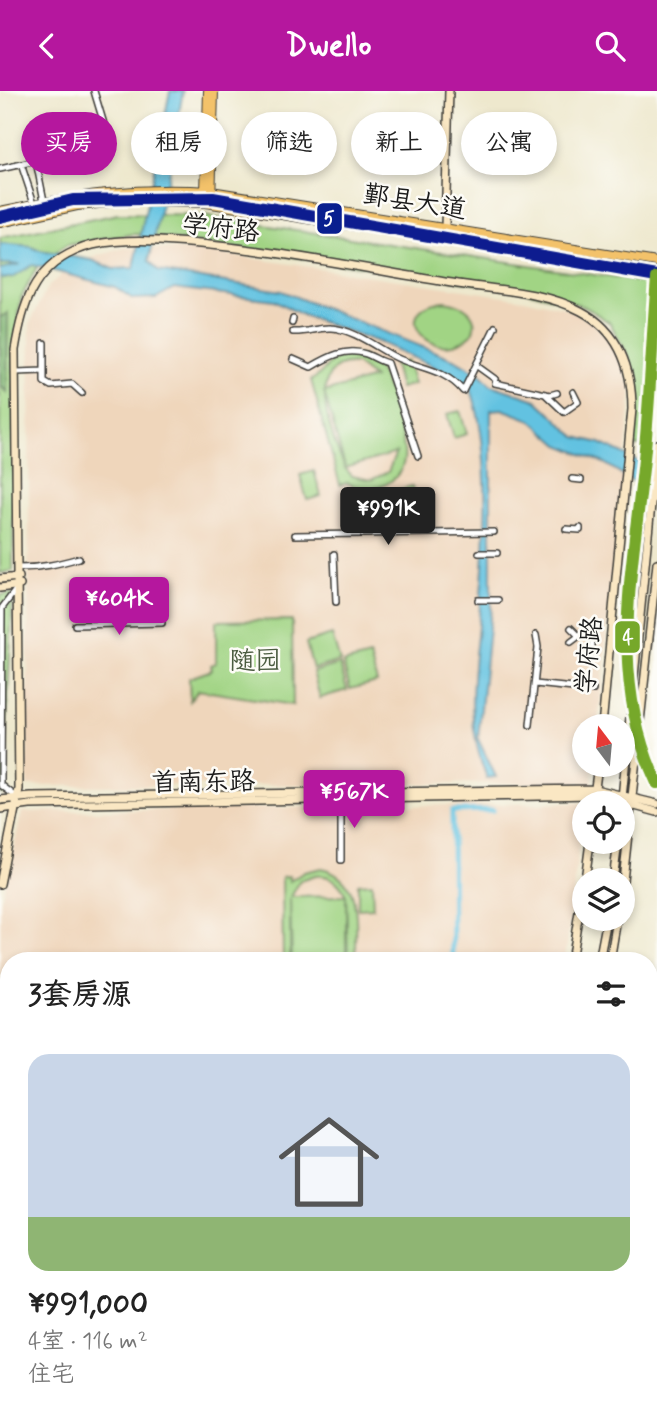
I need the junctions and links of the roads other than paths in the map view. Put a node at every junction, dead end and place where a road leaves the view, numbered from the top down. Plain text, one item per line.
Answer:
1 (94, 91) edge
2 (208, 91) edge
3 (214, 91) edge
4 (449, 91) edge
5 (100, 112) edge
6 (21, 164) edge
7 (0, 169) edge
8 (25, 175) edge
9 (39, 175) edge
10 (208, 191) junction
11 (44, 201) junction
12 (34, 203) junction
13 (208, 204) junction
14 (61, 210) junction
15 (0, 211) edge
16 (0, 223) edge
17 (445, 227) junction
18 (0, 229) edge
19 (657, 262) edge
20 (657, 274) edge
21 (495, 327) dead end
22 (293, 332) dead end
23 (44, 343) dead end
24 (293, 359) dead end
25 (476, 367) junction
26 (44, 371) junction
27 (16, 372) junction
28 (573, 392) dead end
29 (82, 393) dead end
30 (557, 393) dead end
31 (545, 394) junction
32 (657, 444) edge
33 (418, 456) dead end
34 (572, 479) dead end
35 (581, 479) dead end
36 (580, 528) dead end
37 (566, 529) dead end
38 (494, 532) dead end
39 (295, 535) dead end
40 (479, 553) dead end
41 (495, 553) dead end
42 (334, 554) dead end
43 (79, 558) dead end
44 (657, 563) edge
45 (19, 577) junction
46 (0, 579) edge
47 (0, 588) edge
48 (478, 600) dead end
49 (495, 600) dead end
50 (336, 602) dead end
51 (162, 623) dead end
52 (75, 625) dead end
53 (592, 625) dead end
54 (570, 628) dead end
55 (536, 635) dead end
56 (579, 636) junction
57 (592, 636) junction
58 (571, 642) dead end
59 (592, 651) dead end
60 (535, 684) junction
61 (593, 690) dead end
62 (603, 714) edge
63 (530, 725) dead end
64 (623, 791) edge
65 (633, 791) edge
66 (572, 796) edge
67 (572, 796) edge
68 (0, 800) edge
69 (341, 800) junction
70 (635, 801) edge
71 (17, 802) junction
72 (635, 802) edge
73 (657, 804) edge
74 (0, 809) edge
75 (657, 812) edge
76 (341, 860) dead end
77 (0, 884) edge
78 (577, 931) edge
79 (605, 931) edge
80 (615, 931) edge
81 (573, 952) edge
82 (601, 952) edge
83 (612, 952) edge

1 - 5 street
2 - 10 main road
3 - 10 main road
4 - 17 main road
6 - 7 street
8 - 12 street
9 - 11 street
10 - 11 main road, 鄞县大道
10 - 13 main road
10 - 17 main road, 鄞县大道
11 - 12 main road, 鄞县大道
12 - 15 main road, 鄞县大道
13 - 14 main road, 鄞县大道
13 - 20 main road, 鄞县大道
14 - 16 main road, 鄞县大道
14 - 18 main road
17 - 19 main road, 鄞县大道
21 - 25 street
22 - 25 street
23 - 26 street
24 - 33 street
25 - 31 street
26 - 27 street
26 - 29 street
27 - 45 main road, 学府路
27 - 62 main road, 学府路
28 - 31 street
30 - 31 street
32 - 64 main road
34 - 35 street
36 - 37 street
38 - 39 street
40 - 41 street
42 - 50 street
43 - 45 street
44 - 65 main road
45 - 46 main road
45 - 47 main road
45 - 71 main road, 学府路
45 - 71 street
48 - 49 street
51 - 52 street
53 - 57 street
54 - 56 street
55 - 60 street
56 - 57 street
56 - 58 street
57 - 59 street
60 - 61 street
60 - 63 street
66 - 71 main road, 首南东路
67 - 69 main road, 首南东路
68 - 71 main road, 首南东路
69 - 71 main road, 首南东路
69 - 76 street
70 - 73 main road, 首南东路
71 - 74 main road, 首南东路
71 - 77 main road, 学府路
72 - 75 main road, 首南东路
78 - 81 main road
79 - 82 main road
80 - 83 main road

